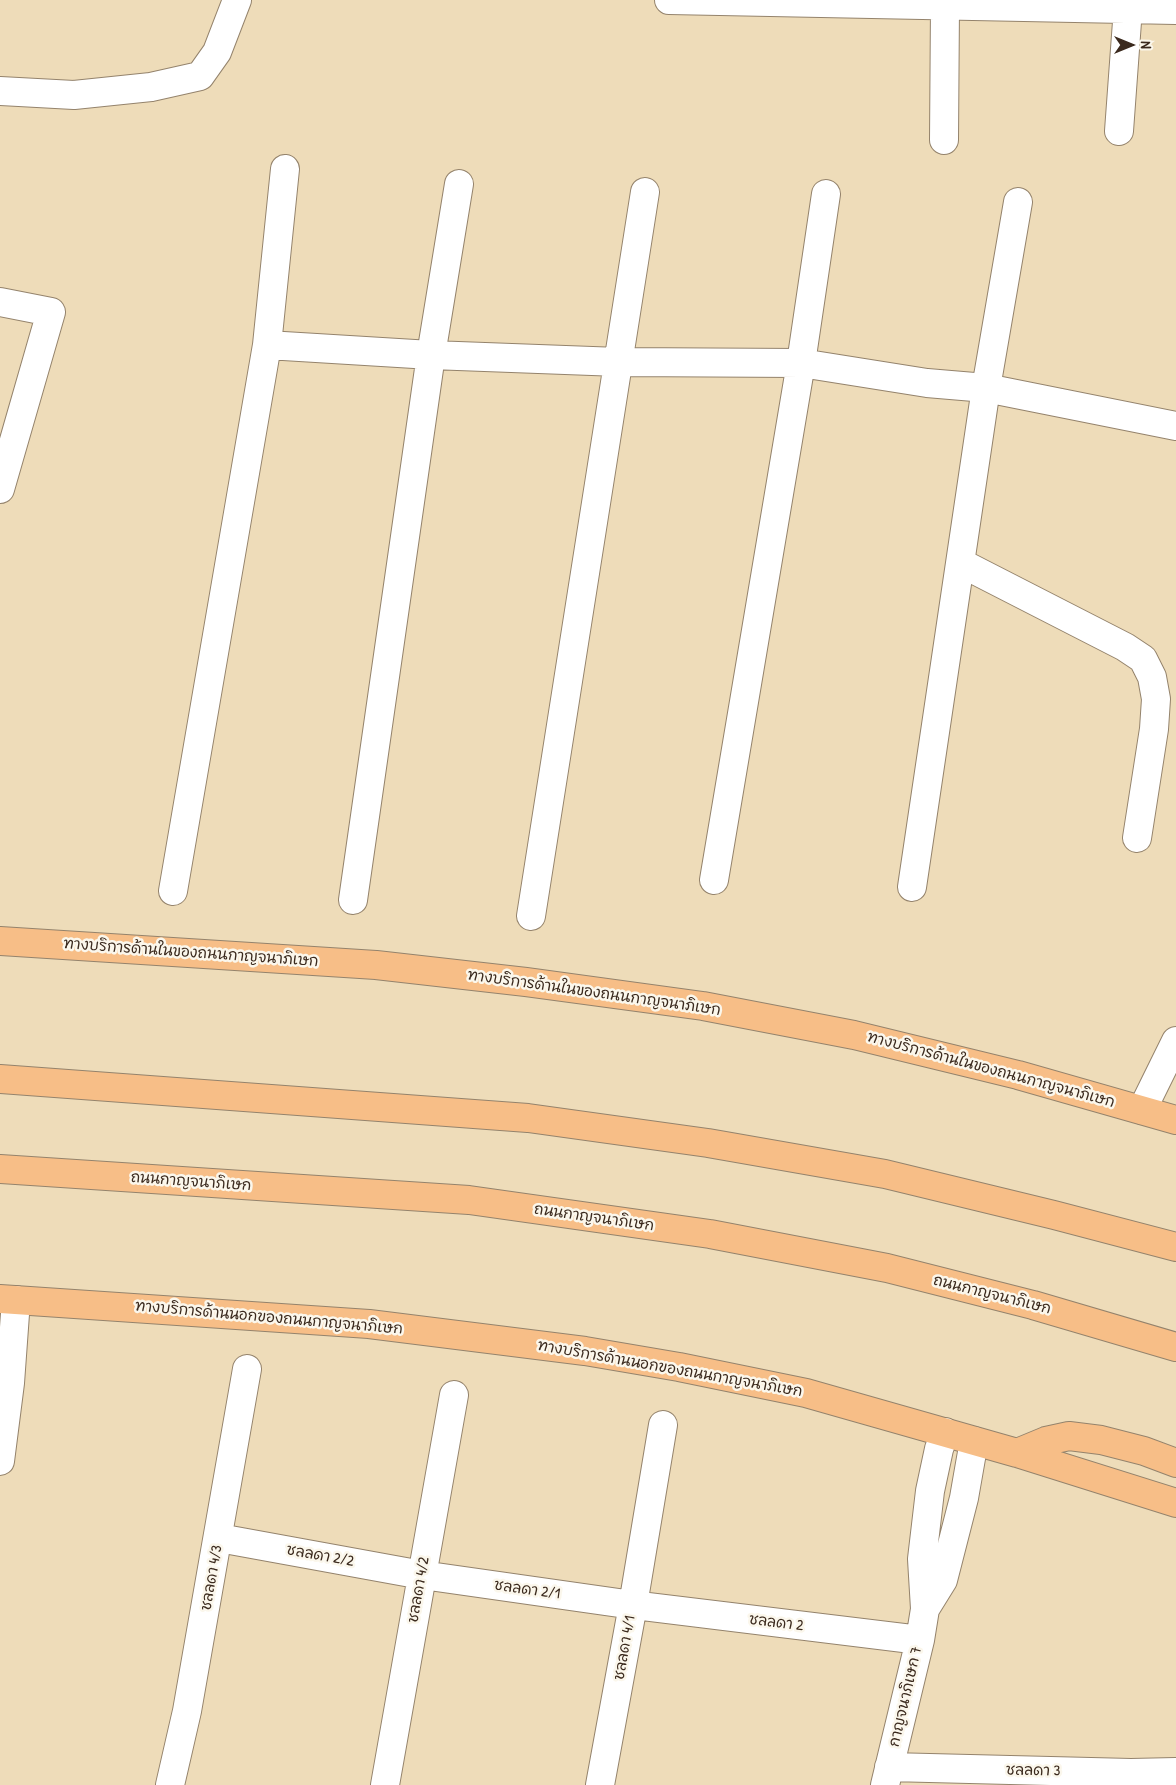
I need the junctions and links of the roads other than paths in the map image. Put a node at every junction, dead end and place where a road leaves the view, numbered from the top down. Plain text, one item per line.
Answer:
1 (237, 0) edge
2 (669, 0) edge
3 (945, 5) junction
4 (1128, 8) junction
5 (1176, 10) edge
6 (0, 91) edge
7 (1119, 131) dead end
8 (944, 140) dead end
9 (285, 169) dead end
10 (459, 184) dead end
11 (645, 192) dead end
12 (826, 194) dead end
13 (1018, 202) dead end
14 (0, 302) edge
15 (267, 345) junction
16 (431, 355) junction
17 (619, 362) junction
18 (801, 363) junction
19 (986, 388) junction
20 (1176, 426) edge
21 (0, 489) edge
22 (961, 563) junction
23 (1136, 838) dead end
24 (714, 880) dead end
25 (912, 887) dead end
26 (173, 891) dead end
27 (353, 900) dead end
28 (531, 916) dead end
29 (0, 941) edge
30 (1176, 1041) edge
31 (0, 1079) edge
32 (1142, 1110) junction
33 (1176, 1120) edge
34 (0, 1169) edge
35 (1176, 1247) edge
36 (8, 1299) edge
37 (1176, 1346) edge
38 (248, 1369) dead end
39 (454, 1395) dead end
40 (663, 1425) dead end
41 (945, 1432) junction
42 (974, 1441) junction
43 (1017, 1453) junction
44 (0, 1461) edge
45 (1176, 1463) edge
46 (1176, 1503) edge
47 (219, 1538) junction
48 (422, 1575) junction
49 (633, 1606) junction
50 (925, 1609) junction
51 (920, 1640) junction
52 (1176, 1772) edge
53 (887, 1776) edge
54 (1130, 1779) edge
55 (170, 1785) edge
56 (385, 1785) edge
57 (600, 1785) edge

1 - 6 street
2 - 3 street
3 - 4 street
3 - 8 street
4 - 5 street
4 - 7 street
9 - 15 street
10 - 16 street
11 - 17 street
12 - 18 street
13 - 19 street
14 - 21 street
15 - 16 street
15 - 26 street
16 - 17 street
16 - 27 street
17 - 18 street
17 - 28 street
18 - 19 street
18 - 24 street
19 - 20 street
19 - 22 street
22 - 23 street
22 - 25 street
29 - 32 main road, ทางบริการด้านในของถนนกาญจนาภิเษก
30 - 32 street
31 - 35 main road
32 - 33 main road, ทางบริการด้านในของถนนกาญจนาภิเษก
34 - 37 main road, ถนนกาญจนาภิเษก
36 - 41 main road, ทางบริการด้านนอกของถนนกาญจนาภิเษก
36 - 44 street
38 - 47 street, ชลลดา 4/3
39 - 48 street, ชลลดา 4/2
40 - 49 street, ชลลดา 4/1
41 - 42 main road, ทางบริการด้านนอกของถนนกาญจนาภิเษก
41 - 50 street, กาญจนาภิเษก 7
42 - 43 main road, ทางบริการด้านนอกของถนนกาญจนาภิเษก
42 - 50 street, กาญจนาภิเษก 7
43 - 45 main road
43 - 46 main road, ทางบริการด้านนอกของถนนกาญจนาภิเษก
47 - 48 street, ชลลดา 2/2
47 - 55 street, ชลลดา 4/3
48 - 49 street, ชลลดา 2/1
48 - 56 street, ชลลดา 4/2
49 - 51 street, ชลลดา 2
49 - 57 street, ชลลดา 4/1
50 - 51 street, กาญจนาภิเษก 7
51 - 53 street, กาญจนาภิเษก 7
52 - 54 street, ชลลดา 3
53 - 54 street, ชลลดา 3

